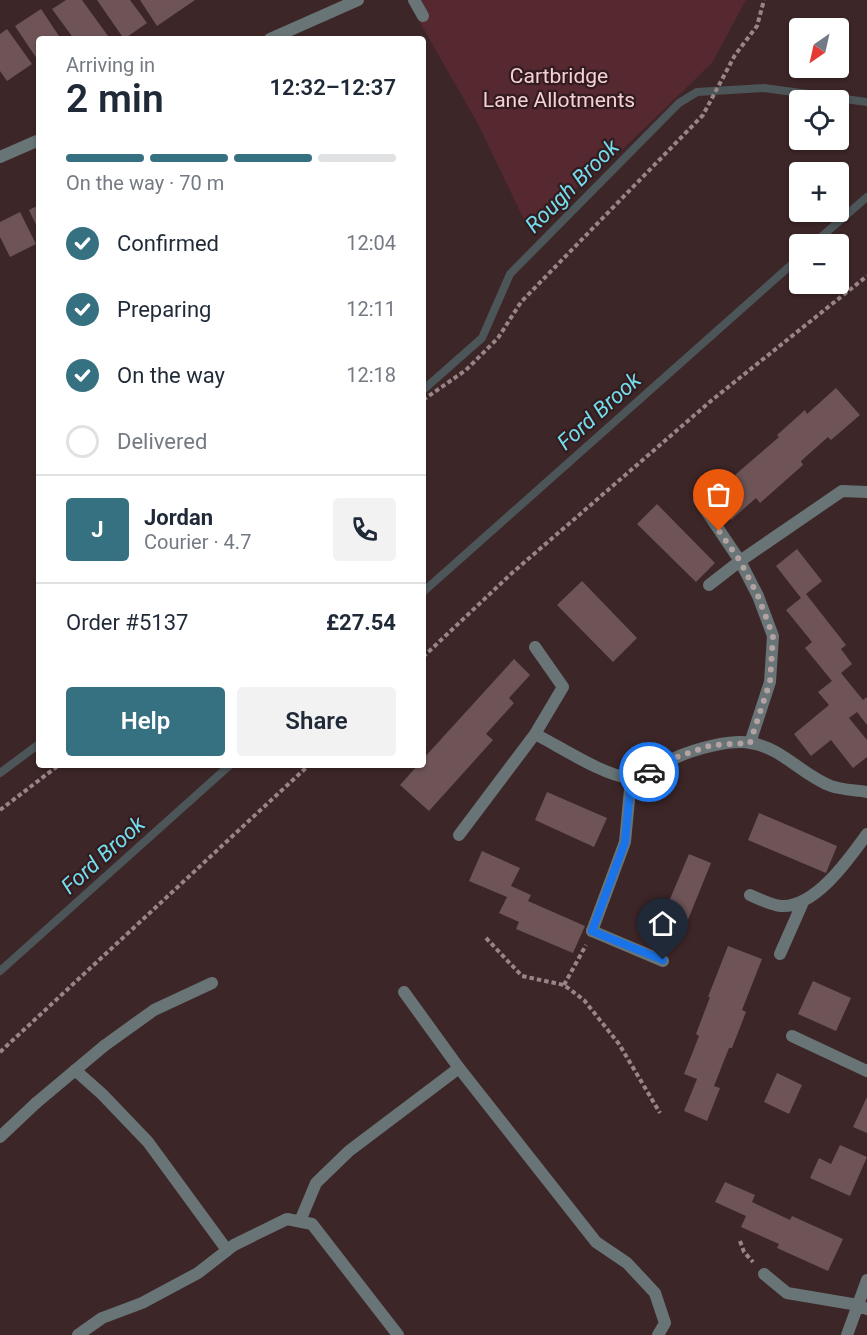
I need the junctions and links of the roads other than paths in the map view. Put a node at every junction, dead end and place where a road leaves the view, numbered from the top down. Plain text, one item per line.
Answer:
1 (358, 0) edge
2 (414, 0) edge
3 (423, 16) dead end
4 (277, 36) edge
5 (36, 141) edge
6 (0, 157) edge
7 (867, 492) edge
8 (699, 500) dead end
9 (740, 561) junction
10 (709, 585) dead end
11 (535, 647) dead end
12 (535, 734) junction
13 (750, 743) junction
14 (631, 779) junction
15 (867, 792) edge
16 (867, 834) edge
17 (459, 835) dead end
18 (750, 895) dead end
19 (803, 902) junction
20 (780, 954) dead end
21 (663, 960) dead end
22 (212, 983) dead end
23 (404, 992) dead end
24 (792, 1036) dead end
25 (459, 1068) junction
26 (75, 1070) junction
27 (867, 1071) edge
28 (0, 1137) edge
29 (300, 1221) junction
30 (227, 1250) junction
31 (764, 1274) road end
32 (867, 1280) edge
33 (863, 1307) edge
34 (78, 1335) edge
35 (398, 1335) edge
36 (658, 1335) edge
37 (847, 1335) edge

1 - 4 street
2 - 3 street
5 - 6 street
7 - 9 street
8 - 9 street
9 - 10 street
9 - 13 street
11 - 12 street
12 - 14 street
12 - 17 street
13 - 14 street
13 - 15 street
14 - 21 street
16 - 19 street
18 - 19 street
19 - 20 street
22 - 26 street
23 - 25 street
24 - 27 street
25 - 29 street
25 - 36 street
26 - 28 street
26 - 30 street
29 - 30 street
29 - 35 street
30 - 34 street
31 - 33 street
32 - 33 street
33 - 37 street

